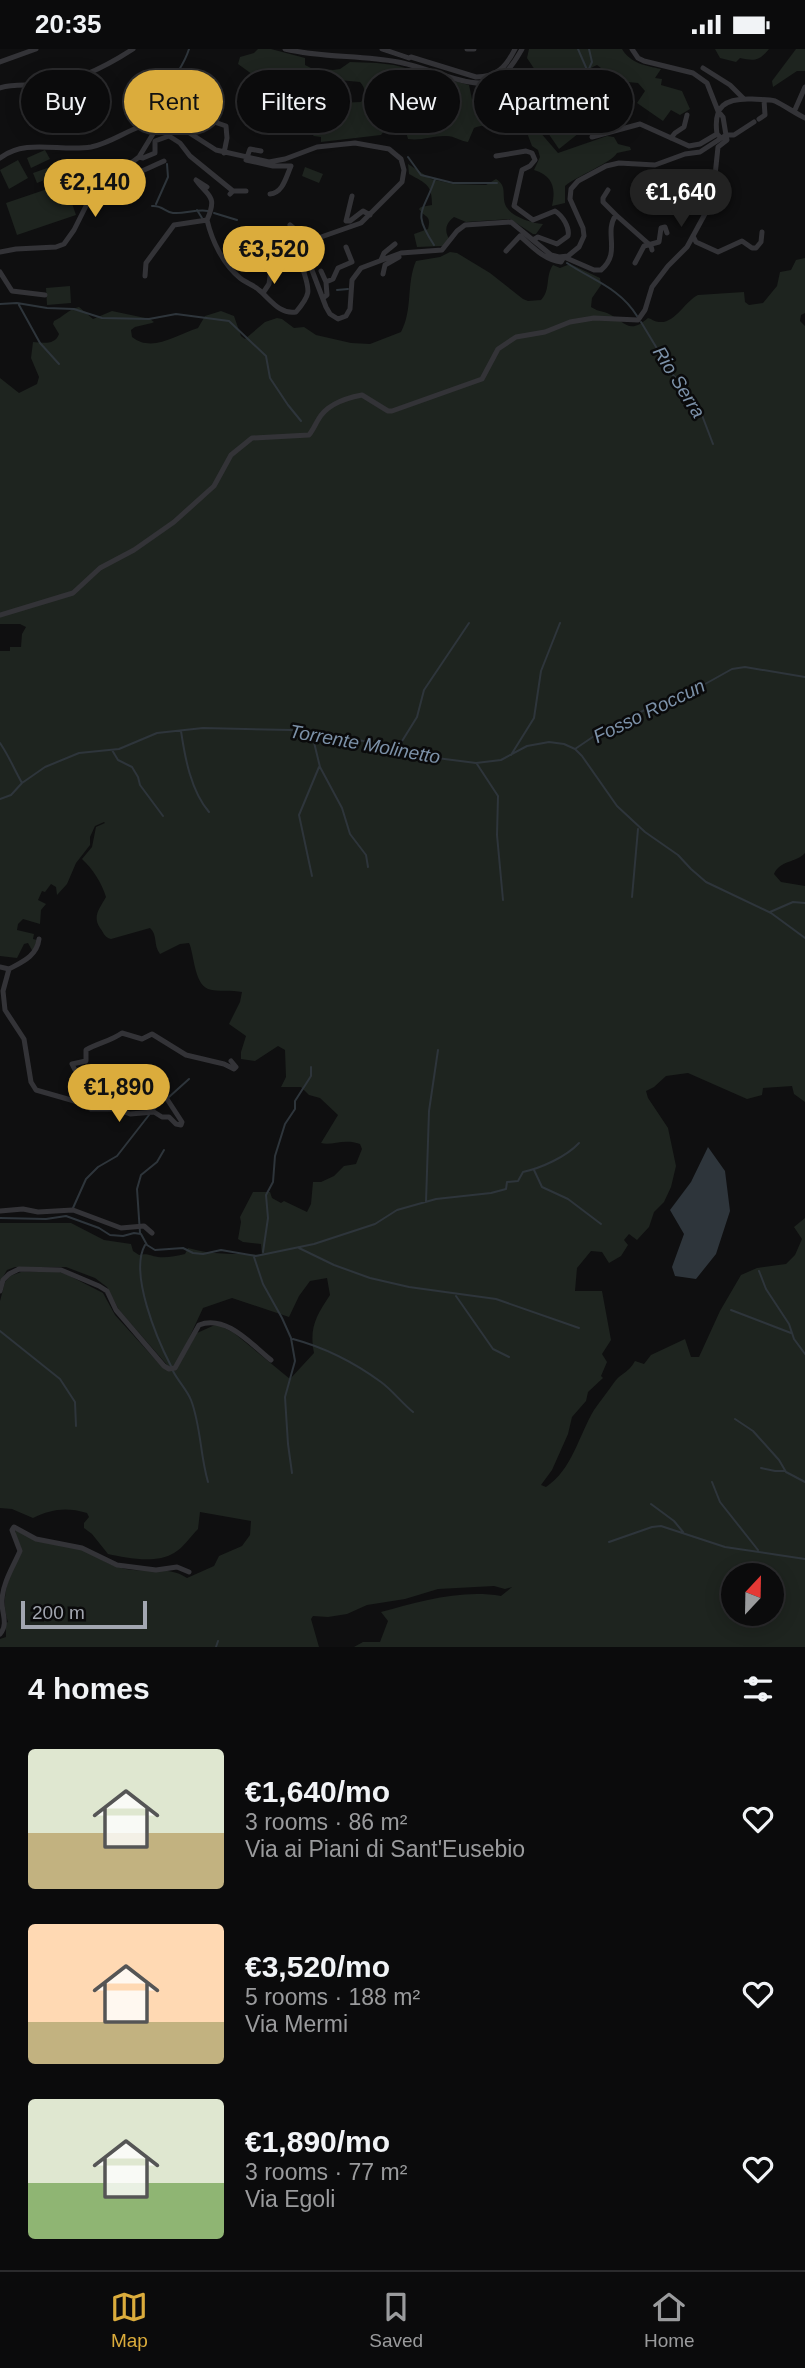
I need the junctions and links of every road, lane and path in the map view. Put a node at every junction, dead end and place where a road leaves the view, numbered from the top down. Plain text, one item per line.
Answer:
1 (132, 49) edge
2 (285, 49) edge
3 (382, 49) edge
4 (467, 49) edge
5 (474, 49) edge
6 (515, 49) edge
7 (522, 49) edge
8 (632, 49) edge
9 (32, 50) edge
10 (0, 62) edge
11 (432, 67) junction
12 (704, 68) dead end
13 (805, 87) edge
14 (0, 88) edge
15 (744, 99) junction
16 (767, 100) junction
17 (725, 105) junction
18 (718, 111) junction
19 (794, 112) junction
20 (687, 115) dead end
21 (723, 117) junction
22 (805, 118) edge
23 (223, 125) edge
24 (128, 133) edge
25 (153, 133) edge
26 (187, 133) edge
27 (721, 137) junction
28 (592, 138) dead end
29 (671, 138) junction
30 (261, 151) dead end
31 (225, 153) junction
32 (496, 156) dead end
33 (139, 157) junction
34 (246, 157) junction
35 (0, 159) edge
36 (164, 161) dead end
37 (101, 184) junction
38 (207, 187) dead end
39 (608, 190) dead end
40 (246, 191) dead end
41 (270, 194) dead end
42 (352, 196) dead end
43 (370, 215) junction
44 (616, 215) junction
45 (208, 219) junction
46 (290, 225) dead end
47 (762, 232) dead end
48 (667, 233) dead end
49 (692, 236) junction
50 (533, 240) junction
51 (395, 244) dead end
52 (648, 244) junction
53 (346, 247) dead end
54 (652, 250) dead end
55 (412, 251) junction
56 (506, 251) dead end
57 (0, 252) edge
58 (564, 257) junction
59 (381, 260) junction
60 (308, 261) junction
61 (635, 263) dead end
62 (285, 266) dead end
63 (321, 271) dead end
64 (0, 272) edge
65 (383, 274) dead end
66 (145, 276) dead end
67 (326, 282) junction
68 (263, 293) junction
69 (45, 295) dead end
70 (323, 298) junction
71 (0, 615) edge
72 (39, 939) dead end
73 (0, 967) edge
74 (9, 969) junction
75 (232, 1061) dead end
76 (0, 1211) edge
77 (152, 1233) dead end
78 (0, 1291) edge
79 (271, 1360) dead end
80 (189, 1572) dead end
81 (0, 1634) edge

1 - 14 street
2 - 11 street
3 - 11 street
4 - 5 street
6 - 11 street
7 - 11 street
8 - 18 street
9 - 10 street
12 - 15 street
13 - 19 street
15 - 16 street
15 - 17 street
16 - 19 street
16 - 27 street
17 - 18 street
17 - 21 street
18 - 21 street
18 - 27 street
19 - 22 street
20 - 29 street
21 - 27 street
23 - 31 street
24 - 35 street
25 - 33 street
26 - 31 street
27 - 29 street
27 - 49 street
27 - 58 street
28 - 29 street
30 - 34 street
31 - 34 street
32 - 50 street
33 - 37 street
33 - 40 street
34 - 41 street
34 - 43 street
36 - 37 street
37 - 57 street
38 - 45 street
39 - 44 street
42 - 43 street
43 - 60 street
44 - 52 street
44 - 58 street
45 - 66 street
45 - 68 street
46 - 68 street
47 - 49 street
48 - 52 street
49 - 71 street
50 - 55 street
50 - 58 street
51 - 59 street
52 - 54 street
52 - 61 street
53 - 67 street
55 - 59 street
55 - 65 street
56 - 58 street
59 - 70 street
60 - 62 street
60 - 68 street
60 - 70 street
63 - 67 street
64 - 69 street
67 - 70 street
72 - 74 street
73 - 74 street
74 - 75 street
76 - 77 street
78 - 79 street
80 - 81 street

